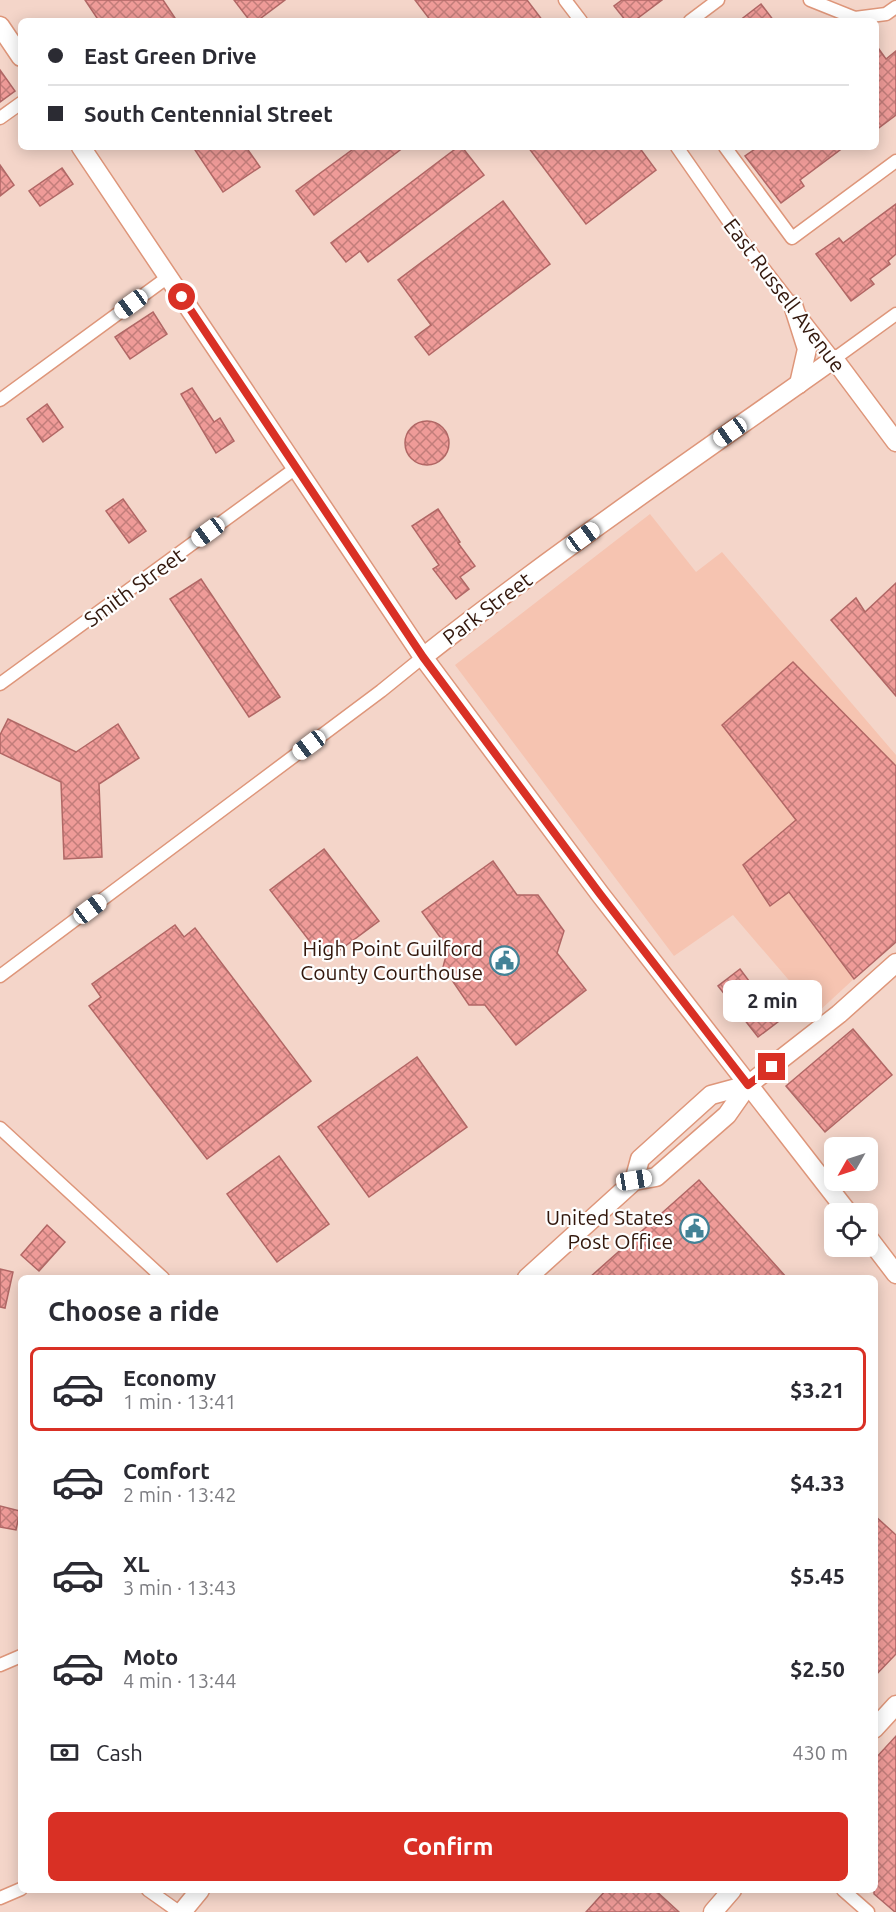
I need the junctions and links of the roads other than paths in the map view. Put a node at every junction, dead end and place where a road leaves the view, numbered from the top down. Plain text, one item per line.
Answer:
1 (565, 0) edge
2 (718, 0) edge
3 (810, 0) edge
4 (896, 7) edge
5 (579, 18) edge
6 (694, 18) edge
7 (843, 18) edge
8 (0, 26) edge
9 (18, 53) edge
10 (18, 105) edge
11 (0, 118) edge
12 (83, 150) edge
13 (678, 150) edge
14 (727, 150) edge
15 (896, 161) edge
16 (168, 277) junction
17 (793, 305) junction
18 (896, 314) edge
19 (834, 359) junction
20 (799, 384) junction
21 (0, 400) edge
22 (896, 442) edge
23 (296, 468) junction
24 (423, 657) junction
25 (0, 684) edge
26 (896, 963) edge
27 (0, 976) edge
28 (748, 1085) junction
29 (0, 1128) edge
30 (634, 1180) junction
31 (840, 1203) edge
32 (878, 1250) edge
33 (896, 1274) edge
34 (160, 1275) edge
35 (530, 1275) edge
36 (18, 1657) edge
37 (0, 1665) edge
38 (896, 1705) edge
39 (878, 1725) edge
40 (18, 1890) edge
41 (152, 1893) edge
42 (197, 1893) edge
43 (729, 1893) edge
44 (846, 1893) edge
45 (0, 1898) edge
46 (180, 1912) edge
47 (713, 1912) edge
48 (868, 1912) edge

1 - 5 street
2 - 6 street
3 - 7 street
4 - 7 street
8 - 9 main road
10 - 11 street
12 - 16 main road
13 - 17 street, East Russell Avenue
14 - 15 street
16 - 21 street
16 - 23 main road
17 - 19 street, East Russell Avenue
17 - 20 main road
18 - 19 street, Park Street
19 - 20 main road, Park Street
19 - 22 main road, East Russell Avenue
20 - 24 main road, Park Street
23 - 24 main road
23 - 25 street, Smith Street
24 - 27 street, Park Street
24 - 28 main road
26 - 28 main road
28 - 30 main road
28 - 30 main road
28 - 31 main road
29 - 34 street
30 - 35 main road
32 - 33 main road
36 - 37 street
38 - 39 main road
40 - 45 street
41 - 46 street
42 - 46 main road
43 - 47 main road
44 - 48 street

